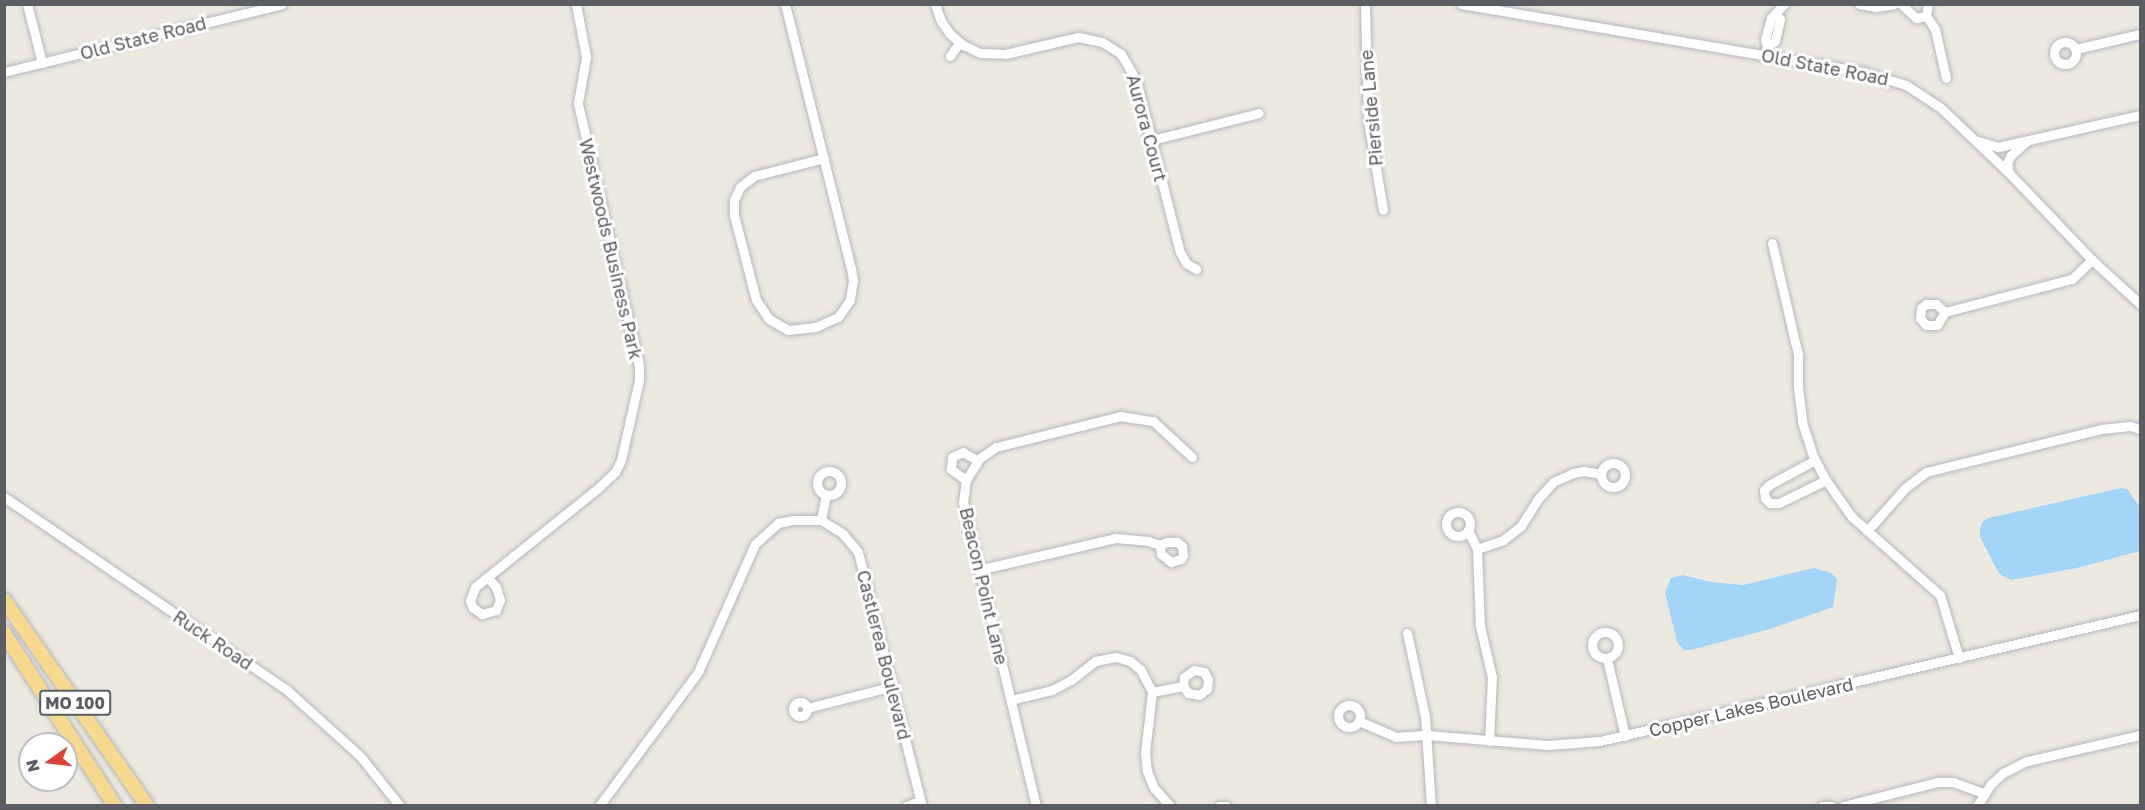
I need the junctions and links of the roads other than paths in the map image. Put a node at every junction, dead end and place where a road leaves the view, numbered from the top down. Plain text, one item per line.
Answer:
1 (27, 4) edge
2 (282, 4) edge
3 (576, 4) edge
4 (785, 4) edge
5 (935, 4) edge
6 (1365, 4) edge
7 (1461, 4) edge
8 (1784, 4) edge
9 (1859, 4) edge
10 (1894, 4) edge
11 (1901, 4) edge
12 (1928, 4) edge
13 (1926, 16) junction
14 (2140, 34) edge
15 (959, 43) junction
16 (2076, 49) dead end
17 (1766, 51) junction
18 (950, 56) dead end
19 (42, 63) junction
20 (4, 72) edge
21 (1946, 78) dead end
22 (1259, 113) dead end
23 (2140, 115) edge
24 (2031, 138) junction
25 (1152, 140) junction
26 (1976, 141) junction
27 (824, 158) junction
28 (2009, 173) junction
29 (1383, 210) dead end
30 (1772, 243) dead end
31 (2092, 260) junction
32 (1196, 269) dead end
33 (2140, 304) edge
34 (1945, 312) dead end
35 (2140, 429) edge
36 (1192, 457) dead end
37 (1815, 460) junction
38 (978, 461) junction
39 (1601, 474) dead end
40 (966, 480) junction
41 (1826, 480) junction
42 (826, 494) dead end
43 (4, 497) edge
44 (821, 520) junction
45 (1468, 530) dead end
46 (1867, 531) junction
47 (1160, 545) dead end
48 (1477, 549) junction
49 (978, 570) junction
50 (488, 578) dead end
51 (4, 600) edge
52 (2140, 615) edge
53 (4, 633) edge
54 (1407, 633) dead end
55 (1959, 658) junction
56 (1607, 659) dead end
57 (894, 686) junction
58 (1183, 686) dead end
59 (1152, 692) junction
60 (1011, 700) junction
61 (807, 708) dead end
62 (1359, 721) dead end
63 (1427, 735) junction
64 (2140, 735) edge
65 (1625, 736) junction
66 (1489, 741) junction
67 (1984, 792) junction
68 (921, 803) edge
69 (115, 806) edge
70 (147, 806) edge
71 (400, 806) edge
72 (599, 806) edge
73 (906, 806) edge
74 (1036, 806) edge
75 (1170, 806) edge
76 (1219, 806) edge
77 (1226, 806) edge
78 (1431, 806) edge
79 (1822, 806) edge
80 (1831, 806) edge
81 (1844, 806) edge
82 (1977, 806) edge

1 - 19 street
2 - 19 street, Old State Road
3 - 50 street, Westwoods Business Park
4 - 27 street
5 - 15 street
6 - 29 street, Pierside Lane
7 - 17 street, Old State Road
8 - 17 street
9 - 10 street
11 - 13 street
12 - 13 street
13 - 21 street
14 - 16 street
15 - 18 street
15 - 25 street, Aurora Court
17 - 26 street, Old State Road
19 - 20 street, Old State Road
22 - 25 street
23 - 24 street
24 - 26 street
24 - 28 street
25 - 32 street, Aurora Court
26 - 28 street, Old State Road
27 - 27 street
28 - 31 street, Old State Road
30 - 37 street
31 - 33 street, Old State Road
31 - 34 street
35 - 46 street
36 - 38 street, Beacon Point Lane
37 - 41 street
37 - 41 street
38 - 40 street, Beacon Point Lane
38 - 40 street
39 - 48 street
40 - 49 street, Beacon Point Lane
41 - 46 street
42 - 44 street
43 - 71 street, Ruck Road
44 - 57 street, Castlerea Boulevard
44 - 72 street
45 - 48 street
46 - 55 street
47 - 49 street
48 - 66 street
49 - 60 street, Beacon Point Lane
51 - 70 highway, MO 100
52 - 55 street, Copper Lakes Boulevard
53 - 69 highway, MO 100
54 - 63 street
55 - 65 street, Copper Lakes Boulevard
56 - 65 street
57 - 61 street
57 - 68 street, Castlerea Boulevard
58 - 59 street
59 - 60 street
59 - 75 street
60 - 74 street, Beacon Point Lane
62 - 63 street, Copper Lakes Boulevard
63 - 66 street, Copper Lakes Boulevard
63 - 78 street
64 - 67 street
65 - 66 street, Copper Lakes Boulevard
67 - 81 street
67 - 82 street
68 - 73 street
76 - 77 street
79 - 80 street

